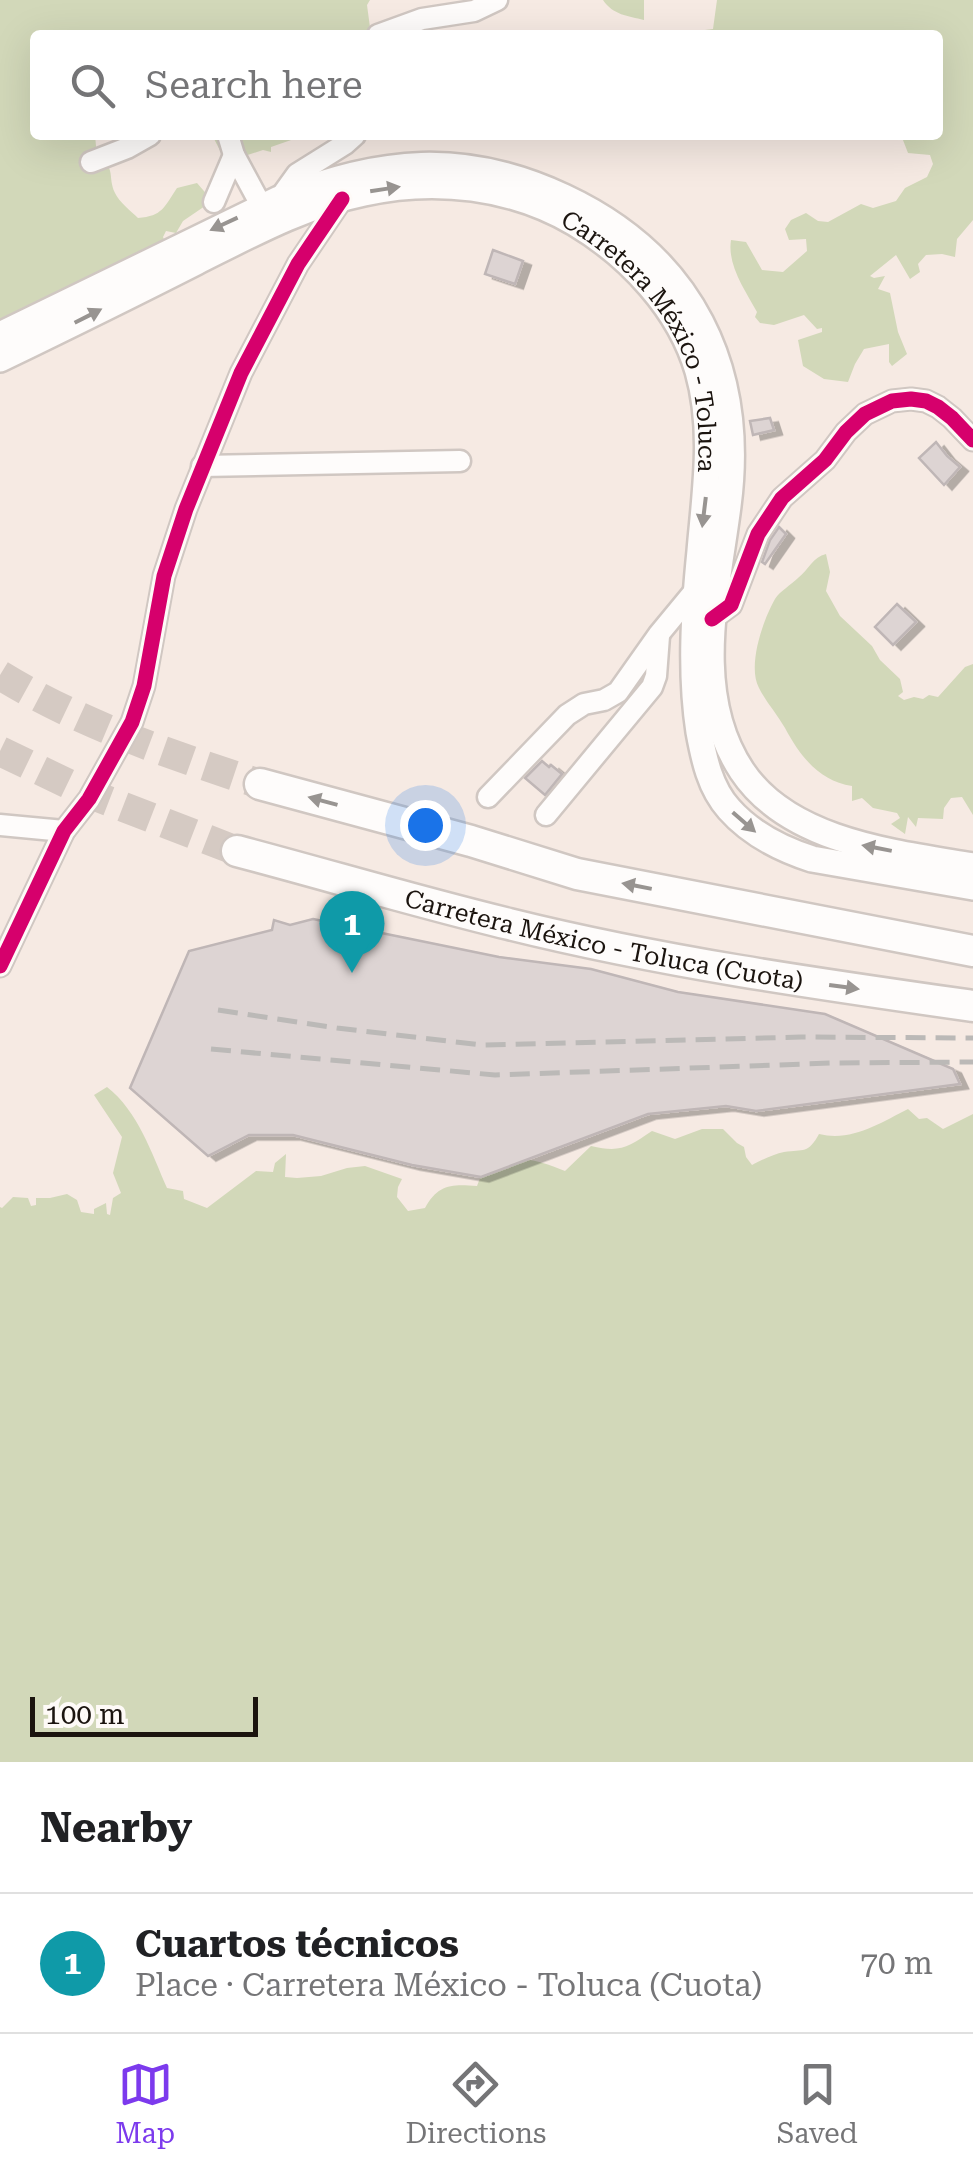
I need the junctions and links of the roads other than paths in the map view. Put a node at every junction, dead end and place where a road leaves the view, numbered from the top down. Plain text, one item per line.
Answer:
1 (497, 0) edge
2 (392, 30) edge
3 (141, 140) edge
4 (349, 140) edge
5 (231, 145) edge
6 (90, 162) dead end
7 (342, 199) junction
8 (214, 202) dead end
9 (270, 203) junction
10 (0, 336) edge
11 (0, 359) edge
12 (973, 440) edge
13 (460, 461) dead end
14 (202, 466) junction
15 (697, 588) junction
16 (712, 620) junction
17 (659, 634) junction
18 (260, 784) tunnel mouth
19 (488, 797) dead end
20 (546, 815) dead end
21 (0, 826) edge
22 (64, 831) junction
23 (237, 851) tunnel mouth
24 (973, 866) edge
25 (973, 888) edge
26 (973, 951) edge
27 (0, 966) edge
28 (973, 1006) edge

1 - 2 street
3 - 6 street
4 - 9 street
5 - 8 street
5 - 9 street
11 -> 7 main road, Carretera México - Toluca
7 - 14 street
7 -> 15 main road, Carretera México - Toluca
9 -> 10 main road, Carretera México - Toluca
9 - 16 main road, Carretera México - Toluca
12 - 16 street
13 - 14 street
14 - 22 street
15 - 17 street
15 -> 25 main road, Carretera México - Toluca
24 -> 16 main road, Carretera México - Toluca
17 - 19 street
17 - 20 street
26 -> 18 highway
21 - 22 street
22 - 27 street
23 -> 28 highway, Carretera México - Toluca (Cuota)

